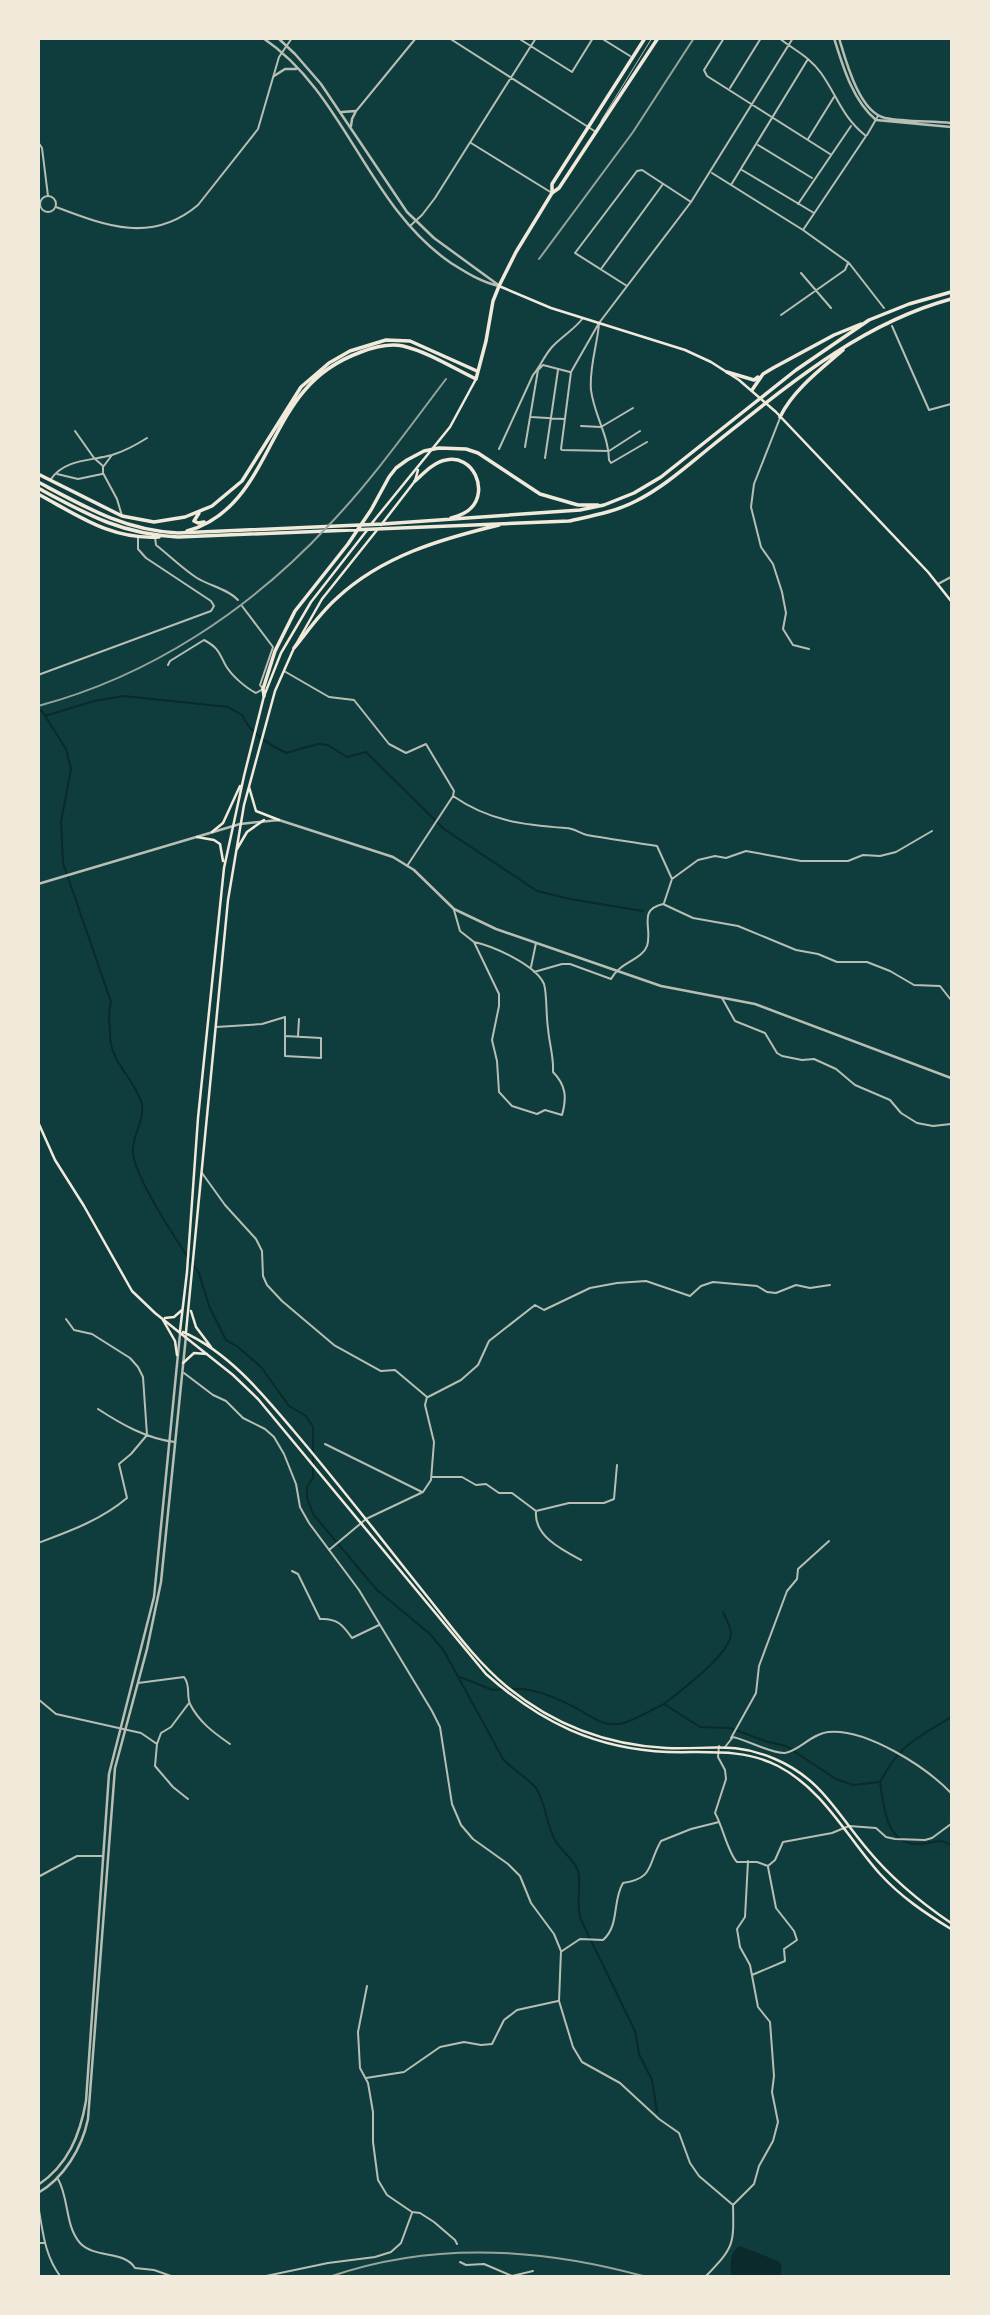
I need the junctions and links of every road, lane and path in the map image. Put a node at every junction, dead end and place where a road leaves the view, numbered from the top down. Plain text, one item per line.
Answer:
1 (263, 38) edge
2 (278, 38) edge
3 (292, 38) edge
4 (416, 38) edge
5 (449, 38) edge
6 (518, 38) edge
7 (536, 38) edge
8 (593, 38) edge
9 (601, 38) edge
10 (646, 38) edge
11 (652, 38) edge
12 (659, 38) edge
13 (724, 38) edge
14 (761, 38) edge
15 (779, 38) edge
16 (793, 38) edge
17 (834, 38) edge
18 (839, 38) edge
19 (287, 45) junction
20 (789, 46) junction
21 (531, 47) junction
22 (282, 52) junction
23 (633, 58) junction
24 (809, 58) junction
25 (297, 69) junction
26 (274, 76) junction
27 (511, 78) junction
28 (729, 90) junction
29 (835, 96) junction
30 (751, 104) junction
31 (340, 111) junction
32 (356, 111) junction
33 (878, 115) junction
34 (772, 118) junction
35 (876, 120) junction
36 (851, 125) junction
37 (951, 125) edge
38 (589, 127) junction
39 (352, 130) junction
40 (596, 132) junction
41 (866, 136) junction
42 (807, 140) junction
43 (38, 142) edge
44 (470, 142) junction
45 (756, 143) junction
46 (830, 154) junction
47 (741, 169) junction
48 (711, 172) junction
49 (813, 179) junction
50 (664, 184) junction
51 (731, 185) junction
52 (552, 194) junction
53 (48, 196) junction
54 (691, 202) junction
55 (798, 204) junction
56 (56, 207) junction
57 (42, 209) junction
58 (814, 213) junction
59 (38, 215) edge
60 (416, 221) junction
61 (410, 226) junction
62 (803, 230) junction
63 (849, 262) junction
64 (601, 269) junction
65 (801, 273) dead end
66 (499, 286) junction
67 (628, 286) junction
68 (817, 290) junction
69 (951, 292) edge
70 (951, 299) edge
71 (884, 307) dead end
72 (831, 308) dead end
73 (781, 315) dead end
74 (583, 318) junction
75 (869, 320) junction
76 (599, 323) junction
77 (892, 326) dead end
78 (853, 341) junction
79 (558, 369) junction
80 (538, 370) junction
81 (478, 372) junction
82 (571, 372) junction
83 (727, 372) junction
84 (763, 374) junction
85 (476, 379) junction
86 (752, 390) junction
87 (951, 404) edge
88 (633, 408) dead end
89 (530, 417) junction
90 (780, 417) junction
91 (551, 418) junction
92 (565, 419) junction
93 (581, 426) dead end
94 (601, 427) junction
95 (75, 431) dead end
96 (640, 432) dead end
97 (148, 438) dead end
98 (647, 442) dead end
99 (525, 447) dead end
100 (499, 449) dead end
101 (609, 451) junction
102 (113, 455) junction
103 (94, 458) junction
104 (545, 458) dead end
105 (103, 467) junction
106 (419, 467) junction
107 (103, 473) junction
108 (38, 474) edge
109 (55, 474) junction
110 (51, 480) junction
111 (415, 481) junction
112 (38, 482) edge
113 (38, 488) edge
114 (38, 494) edge
115 (222, 499) junction
116 (604, 505) junction
117 (225, 511) junction
118 (200, 512) junction
119 (122, 516) junction
120 (446, 520) junction
121 (209, 521) junction
122 (507, 523) junction
123 (115, 524) junction
124 (228, 534) junction
125 (121, 535) junction
126 (138, 537) junction
127 (155, 537) junction
128 (951, 577) edge
129 (938, 584) junction
130 (238, 600) dead end
131 (951, 601) edge
132 (242, 606) dead end
133 (294, 648) junction
134 (810, 649) dead end
135 (168, 665) dead end
136 (283, 671) junction
137 (38, 675) edge
138 (263, 689) junction
139 (264, 696) junction
140 (244, 776) junction
141 (249, 785) junction
142 (453, 796) junction
143 (264, 820) junction
144 (279, 820) junction
145 (240, 824) junction
146 (233, 826) junction
147 (932, 831) dead end
148 (212, 832) junction
149 (197, 837) junction
150 (235, 851) junction
151 (407, 866) junction
152 (224, 868) junction
153 (671, 879) junction
154 (38, 884) edge
155 (663, 904) junction
156 (454, 909) junction
157 (474, 942) junction
158 (536, 943) junction
159 (531, 968) junction
160 (534, 972) junction
161 (615, 972) junction
162 (721, 998) junction
163 (951, 1000) edge
164 (299, 1019) dead end
165 (215, 1027) junction
166 (285, 1036) junction
167 (298, 1037) junction
168 (951, 1078) edge
169 (38, 1122) edge
170 (951, 1124) edge
171 (201, 1172) junction
172 (831, 1285) dead end
173 (190, 1308) junction
174 (183, 1310) junction
175 (161, 1317) junction
176 (66, 1319) dead end
177 (180, 1331) junction
178 (186, 1335) junction
179 (213, 1350) junction
180 (208, 1354) junction
181 (177, 1355) junction
182 (183, 1363) junction
183 (183, 1372) junction
184 (427, 1397) junction
185 (97, 1409) dead end
186 (147, 1435) junction
187 (169, 1441) junction
188 (176, 1442) junction
189 (325, 1444) dead end
190 (617, 1465) dead end
191 (431, 1476) junction
192 (423, 1492) junction
193 (537, 1511) junction
194 (366, 1519) junction
195 (361, 1524) junction
196 (829, 1541) dead end
197 (38, 1543) edge
198 (330, 1549) junction
199 (581, 1560) dead end
200 (292, 1571) dead end
201 (380, 1625) junction
202 (138, 1683) junction
203 (38, 1699) edge
204 (189, 1702) junction
205 (123, 1729) junction
206 (730, 1741) junction
207 (157, 1744) junction
208 (230, 1744) dead end
209 (719, 1746) junction
210 (725, 1746) junction
211 (719, 1751) junction
212 (951, 1793) edge
213 (188, 1799) dead end
214 (720, 1822) junction
215 (951, 1824) edge
216 (849, 1826) junction
217 (844, 1828) junction
218 (103, 1856) junction
219 (748, 1861) junction
220 (768, 1866) junction
221 (38, 1877) edge
222 (951, 1923) edge
223 (951, 1929) edge
224 (561, 1951) junction
225 (752, 1975) junction
226 (367, 1986) dead end
227 (559, 2001) junction
228 (366, 2078) junction
229 (57, 2178) junction
230 (38, 2185) edge
231 (38, 2193) edge
232 (38, 2205) edge
233 (733, 2205) junction
234 (412, 2212) junction
235 (38, 2243) edge
236 (46, 2243) junction
237 (457, 2245) dead end
238 (460, 2262) dead end
239 (533, 2271) dead end
240 (60, 2277) edge
241 (171, 2277) edge
242 (266, 2277) edge
243 (706, 2277) edge

1 - 22 street
2 - 19 street
3 - 19 street
4 - 32 street
5 - 27 street
6 - 21 street
7 - 21 street
8 - 21 street
9 - 23 street
10 - 23 main road
11 - 40 lane
12 - 40 main road
13 - 28 street
14 - 28 street
15 - 20 street
16 - 20 street
17 - 35 street
18 - 33 street
19 - 22 street
19 - 31 street
20 - 24 street
20 - 30 street
21 - 27 street
22 - 25 street
22 - 26 street
23 - 38 main road
24 - 29 street
24 - 34 street
25 - 26 street
25 - 61 street
26 - 56 street
27 - 38 street
27 - 44 street
28 - 30 street
29 - 36 street
29 - 42 street
30 - 34 street
30 - 48 street
31 - 32 street
31 - 39 street
32 - 39 street
33 - 35 street
33 - 37 street
34 - 42 street
34 - 45 street
35 - 37 street
35 - 41 street
36 - 41 street
36 - 46 street
38 - 40 street
38 - 52 main road
39 - 60 street
40 - 52 main road
41 - 58 street
42 - 46 street
43 - 53 street
44 - 52 street
44 - 60 street
45 - 47 street
45 - 49 street
46 - 49 street
47 - 51 street
47 - 55 street
48 - 51 street
48 - 54 street
49 - 55 street
50 - 54 street
50 - 64 street
50 - 64 street
51 - 62 street
52 - 66 main road
53 - 56 street
53 - 57 street
54 - 67 street
55 - 58 street
56 - 57 street
57 - 59 street
58 - 62 street
60 - 61 street
60 - 66 street
61 - 66 street
62 - 63 street
63 - 68 street
63 - 71 street
64 - 67 street
65 - 68 street
66 - 74 main road
66 - 81 main road
67 - 76 street
68 - 72 street
68 - 73 street
69 - 75 main road
70 - 78 main road
74 - 76 main road
74 - 80 street
75 - 84 main road
75 - 116 main road
76 - 82 street
76 - 83 main road
76 - 94 street
77 - 87 street
78 - 90 main road
78 - 122 main road
79 - 80 street
79 - 82 street
79 - 91 street
80 - 89 street
80 - 100 street
81 - 85 main road
81 - 115 main road
82 - 92 street
83 - 84 main road
83 - 86 main road
84 - 86 main road
85 - 106 main road
85 - 117 main road
86 - 90 main road
88 - 94 street
89 - 91 street
89 - 99 street
90 - 129 main road
90 - 134 street
91 - 92 street
91 - 104 street
92 - 101 street
93 - 94 street
94 - 101 street
95 - 103 street
96 - 101 street
97 - 102 street
98 - 101 street
102 - 103 street
102 - 105 street
103 - 105 street
103 - 109 street
105 - 107 street
106 - 111 main road
106 - 139 main road
107 - 109 street
107 - 119 street
108 - 110 main road
109 - 110 street
110 - 119 main road
111 - 120 main road
111 - 133 main road
112 - 123 main road
113 - 123 main road
114 - 125 main road
115 - 117 main road
115 - 118 main road
116 - 120 main road
116 - 138 main road
117 - 121 main road
118 - 119 main road
118 - 121 main road
119 - 125 main road
120 - 124 main road
121 - 127 main road
122 - 124 main road
122 - 133 main road
123 - 124 main road
125 - 126 main road
126 - 127 main road
126 - 137 street
127 - 130 street
128 - 129 street
129 - 131 main road
132 - 138 street
133 - 136 main road
135 - 138 street
136 - 141 main road
136 - 142 street
138 - 139 main road
139 - 140 main road
140 - 146 main road
140 - 148 main road
141 - 144 main road
141 - 145 main road
142 - 151 street
142 - 153 street
143 - 144 street
143 - 145 street
143 - 150 main road
144 - 151 street
145 - 146 street
145 - 150 main road
146 - 148 street
146 - 152 main road
147 - 153 street
148 - 149 street
149 - 152 main road
149 - 154 street
150 - 165 main road
151 - 156 street
152 - 174 main road
153 - 155 street
155 - 161 street
155 - 163 street
156 - 157 street
156 - 158 street
157 - 159 street
157 - 160 street
158 - 159 street
158 - 161 street
159 - 160 street
160 - 161 street
161 - 162 street
162 - 168 street
162 - 170 street
164 - 167 street
165 - 166 street
165 - 171 main road
166 - 167 street
166 - 167 street
169 - 175 main road
171 - 173 main road
171 - 184 street
172 - 184 street
173 - 178 main road
173 - 179 main road
174 - 175 main road
174 - 177 main road
175 - 177 main road
175 - 181 main road
176 - 186 street
177 - 178 main road
177 - 181 street
178 - 179 main road
178 - 180 main road
178 - 182 street
179 - 194 main road
180 - 182 main road
180 - 195 main road
181 - 187 street
182 - 183 street
183 - 188 street
183 - 198 street
184 - 191 street
185 - 186 street
186 - 187 street
186 - 197 street
187 - 188 street
187 - 205 street
188 - 202 street
189 - 192 street
190 - 193 street
191 - 192 street
191 - 193 street
192 - 194 street
193 - 199 street
194 - 195 street
194 - 209 main road
195 - 198 street
195 - 211 main road
196 - 206 street
198 - 201 street
200 - 201 street
201 - 224 street
202 - 204 street
202 - 205 street
203 - 205 street
204 - 207 street
204 - 208 street
205 - 207 street
205 - 218 street
205 - 229 street
206 - 210 street
206 - 212 street
207 - 213 street
209 - 210 main road
209 - 211 street
210 - 216 main road
211 - 214 street
211 - 217 main road
214 - 219 street
214 - 224 street
215 - 216 street
216 - 217 street
216 - 222 main road
217 - 220 street
217 - 223 main road
218 - 221 street
218 - 230 street
219 - 220 street
219 - 225 street
220 - 225 street
224 - 227 street
225 - 233 street
226 - 228 street
227 - 228 street
227 - 233 street
228 - 234 street
229 - 231 street
229 - 241 street
232 - 236 street
233 - 243 street
234 - 237 street
234 - 242 street
235 - 236 street
236 - 240 street
238 - 239 street

